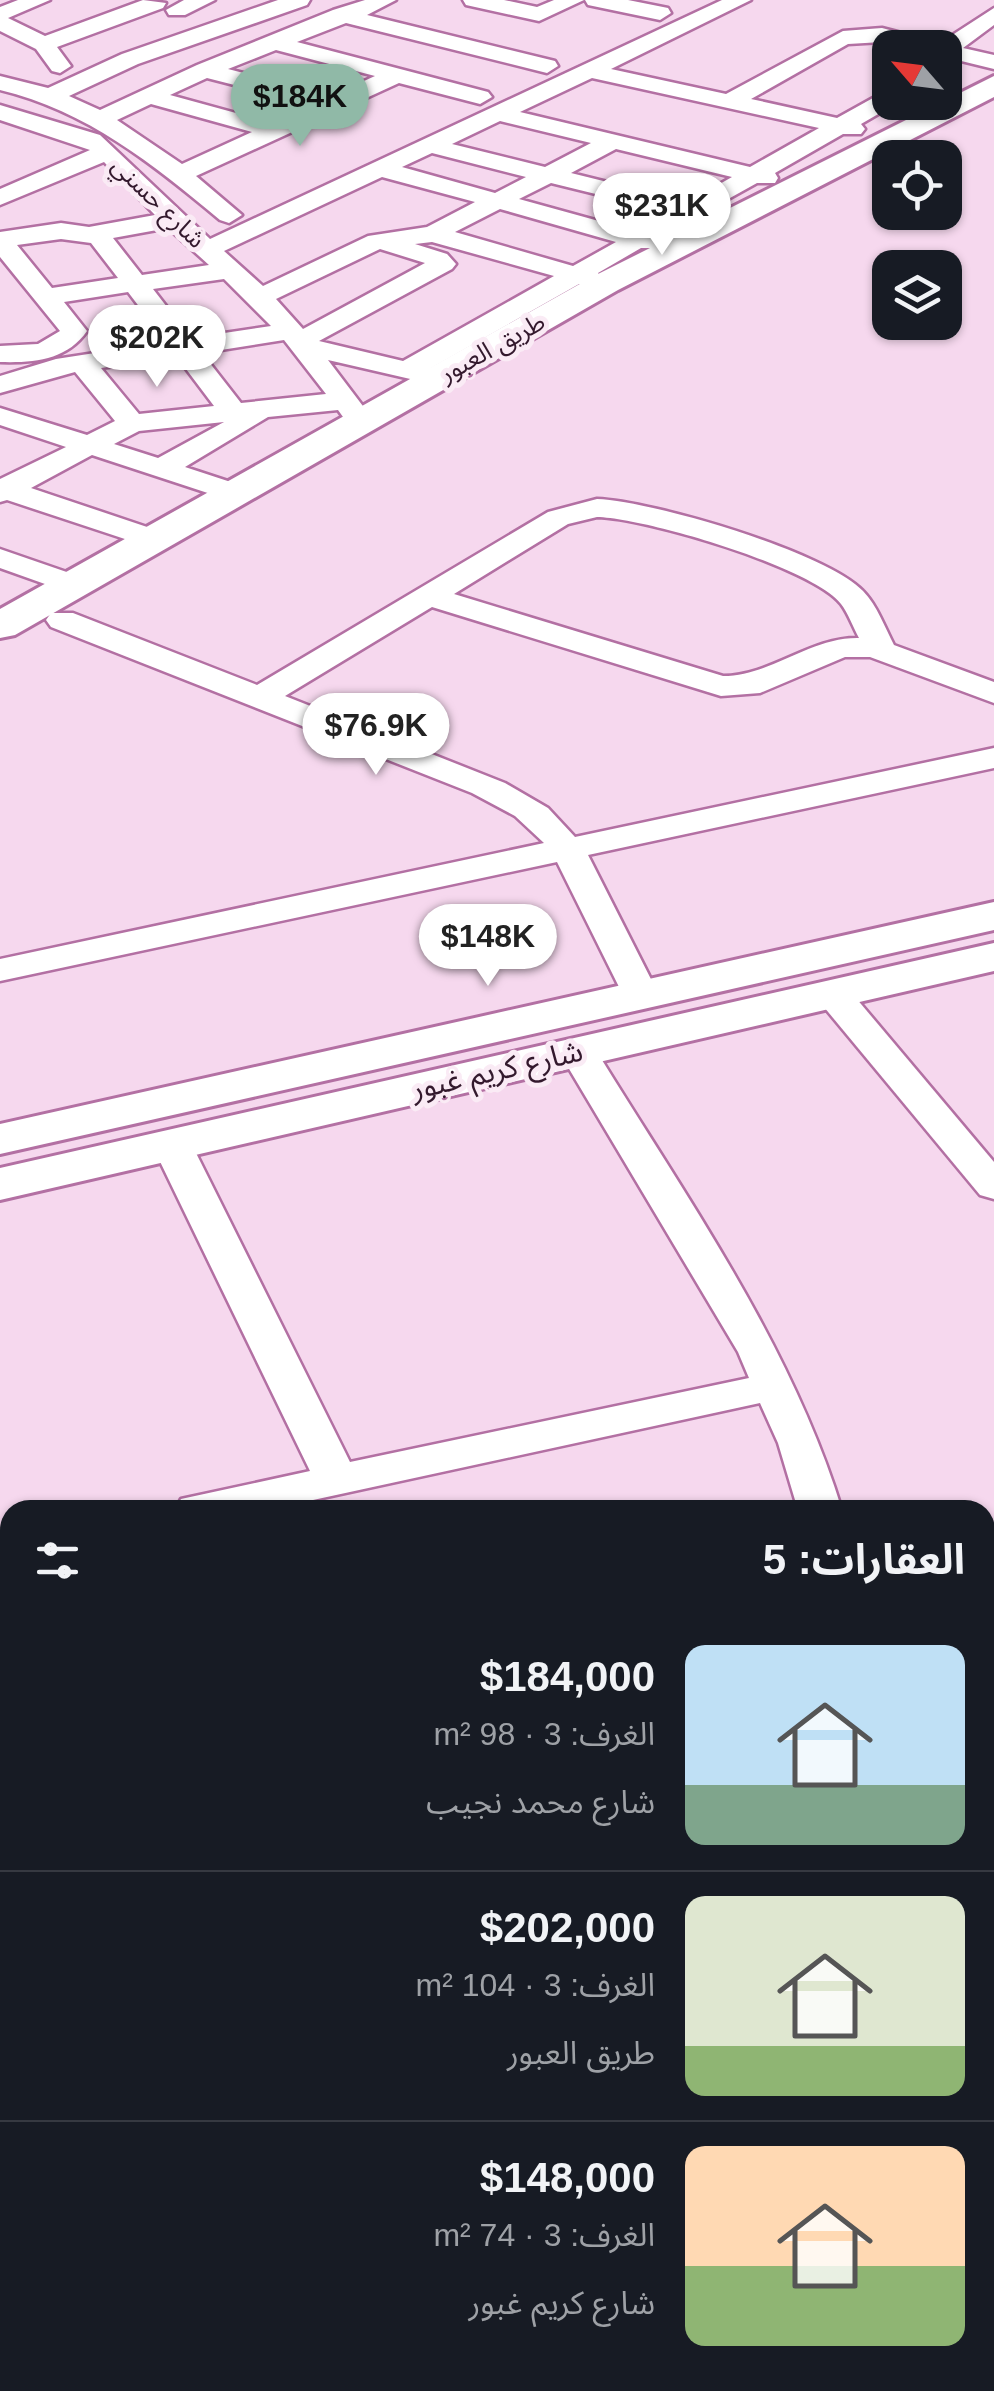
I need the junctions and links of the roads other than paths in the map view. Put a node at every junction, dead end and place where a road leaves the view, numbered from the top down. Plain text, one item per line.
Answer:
1 (40, 0) edge
2 (204, 0) edge
3 (298, 0) edge
4 (385, 0) edge
5 (474, 0) edge
6 (573, 0) edge
7 (596, 0) edge
8 (690, 0) edge
9 (740, 0) edge
10 (975, 0) edge
11 (159, 4) edge
12 (994, 5) edge
13 (510, 8) junction
14 (0, 14) edge
15 (660, 14) junction
16 (994, 15) edge
17 (341, 16) junction
18 (0, 22) edge
19 (226, 24) junction
20 (872, 36) edge
21 (54, 40) junction
22 (444, 40) junction
23 (271, 42) junction
24 (962, 43) edge
25 (962, 54) edge
26 (130, 59) junction
27 (994, 62) edge
28 (548, 66) junction
29 (205, 70) junction
30 (586, 70) junction
31 (398, 76) junction
32 (79, 81) junction
33 (0, 83) edge
34 (994, 85) edge
35 (672, 89) junction
36 (52, 95) junction
37 (148, 96) junction
38 (334, 104) junction
39 (737, 104) junction
40 (488, 105) junction
41 (994, 105) edge
42 (872, 108) edge
43 (0, 112) edge
44 (29, 119) junction
45 (623, 122) junction
46 (840, 126) junction
47 (274, 131) junction
48 (0, 132) edge
49 (100, 137) junction
50 (909, 140) edge
51 (917, 140) edge
52 (872, 142) edge
53 (428, 144) junction
54 (662, 153) junction
55 (872, 159) edge
56 (872, 162) edge
57 (378, 168) junction
58 (180, 174) junction
59 (549, 174) junction
60 (754, 174) junction
61 (799, 186) junction
62 (0, 198) edge
63 (496, 200) junction
64 (691, 210) junction
65 (229, 215) junction
66 (731, 220) junction
67 (92, 234) junction
68 (190, 234) junction
69 (433, 234) junction
70 (0, 240) edge
71 (638, 240) junction
72 (377, 241) junction
73 (673, 249) junction
74 (230, 270) junction
75 (591, 279) junction
76 (134, 283) junction
77 (48, 296) junction
78 (260, 297) junction
79 (298, 339) junction
80 (183, 347) junction
81 (0, 354) edge
82 (82, 363) junction
83 (438, 378) junction
84 (0, 385) edge
85 (267, 409) junction
86 (234, 412) junction
87 (0, 416) edge
88 (364, 418) junction
89 (132, 423) junction
90 (88, 445) junction
91 (161, 468) junction
92 (2, 490) edge
93 (236, 493) junction
94 (154, 539) junction
95 (0, 558) edge
96 (73, 584) junction
97 (428, 596) junction
98 (62, 620) junction
99 (0, 626) edge
100 (881, 650) junction
101 (0, 655) edge
102 (994, 694) edge
103 (260, 698) junction
104 (994, 758) edge
105 (565, 848) junction
106 (994, 916) edge
107 (994, 957) edge
108 (0, 970) edge
109 (832, 993) junction
110 (642, 994) junction
111 (578, 1052) junction
112 (0, 1140) edge
113 (172, 1144) junction
114 (0, 1184) edge
115 (994, 1187) edge
116 (776, 1386) junction
117 (338, 1480) junction
118 (244, 1500) edge
119 (817, 1500) edge

1 - 14 street
2 - 11 street
3 - 19 street
4 - 17 street
5 - 13 street
6 - 13 street
7 - 15 street
8 - 15 street
9 - 30 street
10 - 12 street
11 - 19 street
11 - 21 street
13 - 22 street
15 - 28 street
16 - 24 street
17 - 22 street
17 - 23 street
18 - 21 street
19 - 26 street
20 - 39 street
21 - 26 street
21 - 32 street
22 - 28 street
23 - 29 street
23 - 31 street
25 - 27 street
26 - 32 street
28 - 40 street
29 - 37 street
29 - 38 street
30 - 35 street
30 - 40 street
31 - 38 street
31 - 40 street
32 - 36 street
33 - 36 street, شارع حسني
34 - 50 street, طريق العبور
35 - 39 street
35 - 45 street
36 - 49 street, شارع حسني
37 - 47 street
37 - 49 street
38 - 47 street
39 - 46 street
39 - 54 street
40 - 45 street
40 - 53 street
40 - 65 street
41 - 51 street, طريق العبور
42 - 46 street
43 - 44 street
44 - 48 street
44 - 49 street
45 - 54 street
45 - 59 street
46 - 52 street
46 - 60 street
47 - 58 street
49 - 58 street, شارع حسني
49 - 62 street
49 - 68 street, شارع حسني
53 - 57 street
53 - 59 street
54 - 60 street
55 - 61 street, طريق العبور
56 - 83 street, طريق العبور
57 - 63 street
57 - 68 street
58 - 65 street
59 - 63 street
59 - 64 street
60 - 61 street
60 - 64 street
61 - 66 street, طريق العبور
63 - 69 street
63 - 71 street
64 - 66 street
64 - 71 street
65 - 68 street
66 - 73 street, طريق العبور
67 - 68 street
67 - 70 street
67 - 76 street
68 - 74 street, شارع حسني
69 - 72 street
69 - 75 street
70 - 77 street
71 - 73 street
71 - 75 street
72 - 78 street
72 - 79 street
73 - 75 street, طريق العبور
74 - 76 street
74 - 78 street, شارع حسني
75 - 83 street, طريق العبور
76 - 77 street
76 - 80 street
77 - 81 street
78 - 79 street, شارع حسني
79 - 80 street
79 - 83 street
79 - 88 street, شارع حسني
80 - 82 street
80 - 86 street
82 - 84 street
82 - 89 street
83 - 88 street, طريق العبور
85 - 86 street
85 - 88 street
85 - 91 street
86 - 89 street
87 - 90 street
88 - 93 street, طريق العبور
88 - 98 street, طريق العبور
89 - 90 street
90 - 91 street
90 - 92 street
91 - 93 street
92 - 94 street
93 - 94 street, طريق العبور
94 - 96 street, طريق العبور
95 - 96 street
96 - 99 street, طريق العبور
97 - 100 street
97 - 100 street
97 - 103 street
98 - 101 street, طريق العبور
98 - 103 street
100 - 102 street
103 - 105 street
104 - 105 street
105 - 108 street
105 - 110 street
106 - 110 street, شارع كريم غبور
107 - 109 street, شارع كريم غبور
109 - 111 street, شارع كريم غبور
109 - 115 street
110 - 112 street, شارع كريم غبور
111 - 113 street, شارع كريم غبور
111 - 116 street
113 - 114 street, شارع كريم غبور
113 - 117 street
116 - 117 street
116 - 119 street
117 - 118 street

